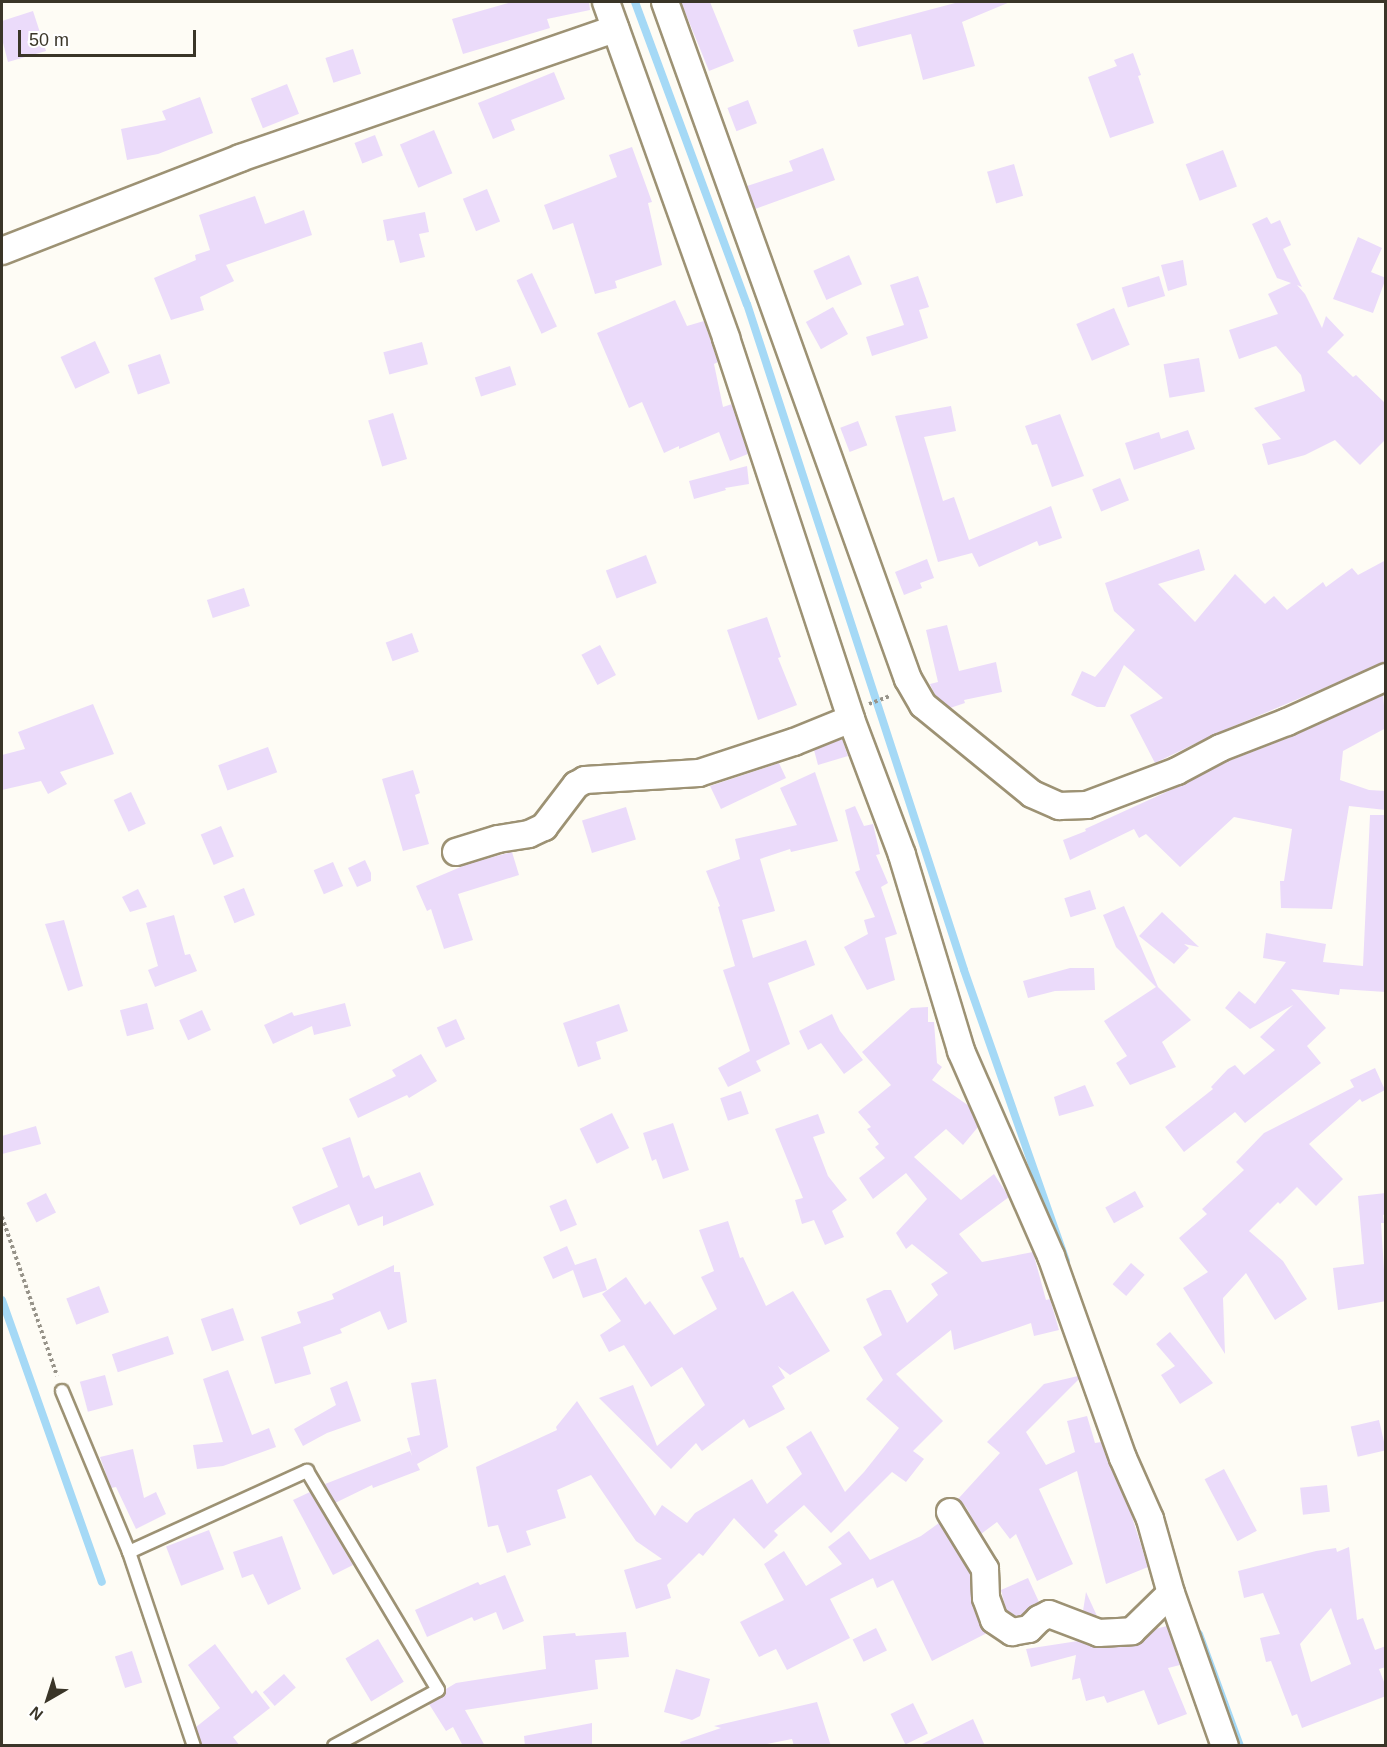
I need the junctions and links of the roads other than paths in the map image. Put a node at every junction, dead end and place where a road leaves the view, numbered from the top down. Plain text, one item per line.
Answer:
1 (606, 2) edge
2 (665, 2) edge
3 (615, 29) junction
4 (2, 251) edge
5 (1386, 677) edge
6 (857, 713) junction
7 (456, 852) dead end
8 (62, 1391) road end
9 (950, 1512) dead end
10 (129, 1552) junction
11 (1171, 1593) junction
12 (194, 1746) edge
13 (334, 1746) edge
14 (1225, 1746) edge

1 - 3 street
2 - 5 street
3 - 4 street
3 - 6 street
6 - 7 street
6 - 11 street
8 - 10 lane
9 - 11 street
10 - 12 lane
10 - 13 lane
11 - 14 street

